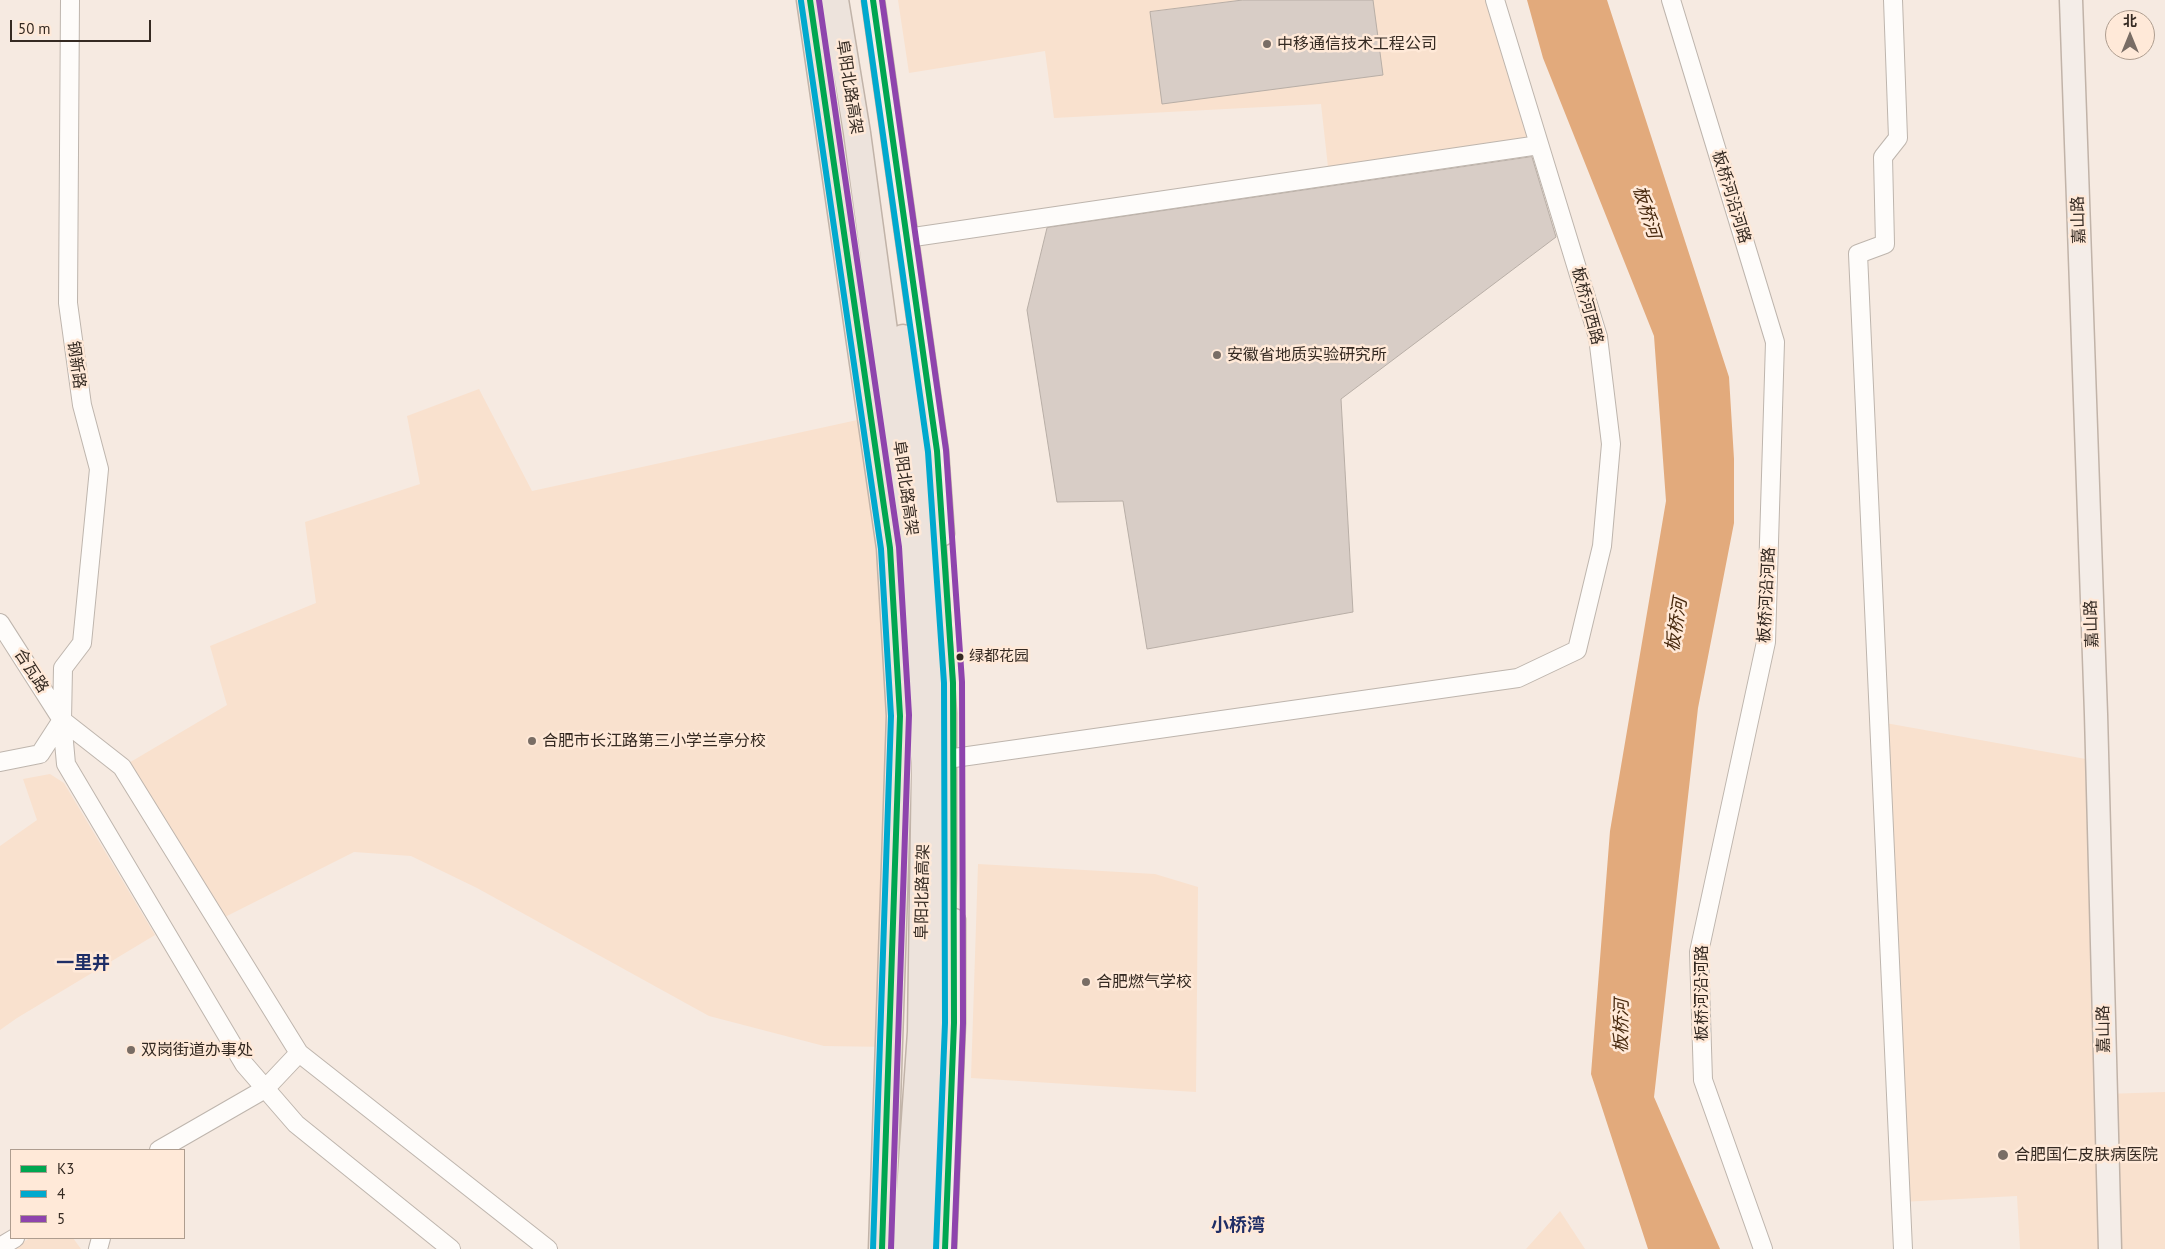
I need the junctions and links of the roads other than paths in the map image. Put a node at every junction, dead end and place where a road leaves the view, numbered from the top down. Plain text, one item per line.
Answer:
1 (70, 0) edge
2 (810, 0) edge
3 (835, 0) edge
4 (853, 0) edge
5 (873, 0) edge
6 (1495, 0) edge
7 (1671, 0) edge
8 (1893, 0) edge
9 (2071, 0) edge
10 (1540, 144) junction
11 (907, 238) junction
12 (0, 623) edge
13 (62, 720) junction
14 (954, 758) junction
15 (0, 762) edge
16 (298, 1053) junction
17 (265, 1089) junction
18 (161, 1149) edge
19 (13, 1239) edge
20 (0, 1247) edge
21 (451, 1249) edge
22 (548, 1249) edge
23 (882, 1249) edge
24 (906, 1249) edge
25 (928, 1249) edge
26 (945, 1249) edge
27 (1763, 1249) edge
28 (1904, 1249) edge
29 (2110, 1249) edge

1 - 13 street, 钢新路
2 - 23 highway
3 - 24 highway, 阜阳北路高架
4 - 25 highway, 阜阳北路高架
5 - 11 main road
6 - 10 street, 板桥河西路
7 - 27 street, 板桥河沿河路
8 - 28 street
9 - 29 main road, 嘉山路
10 - 11 street
10 - 14 street, 板桥河西路
11 - 14 main road
12 - 13 street, 合瓦路
13 - 15 street
13 - 16 street
13 - 17 street, 钢新路
14 - 26 main road
16 - 17 street
16 - 22 street
17 - 18 street
17 - 21 street, 钢新路
19 - 20 street

